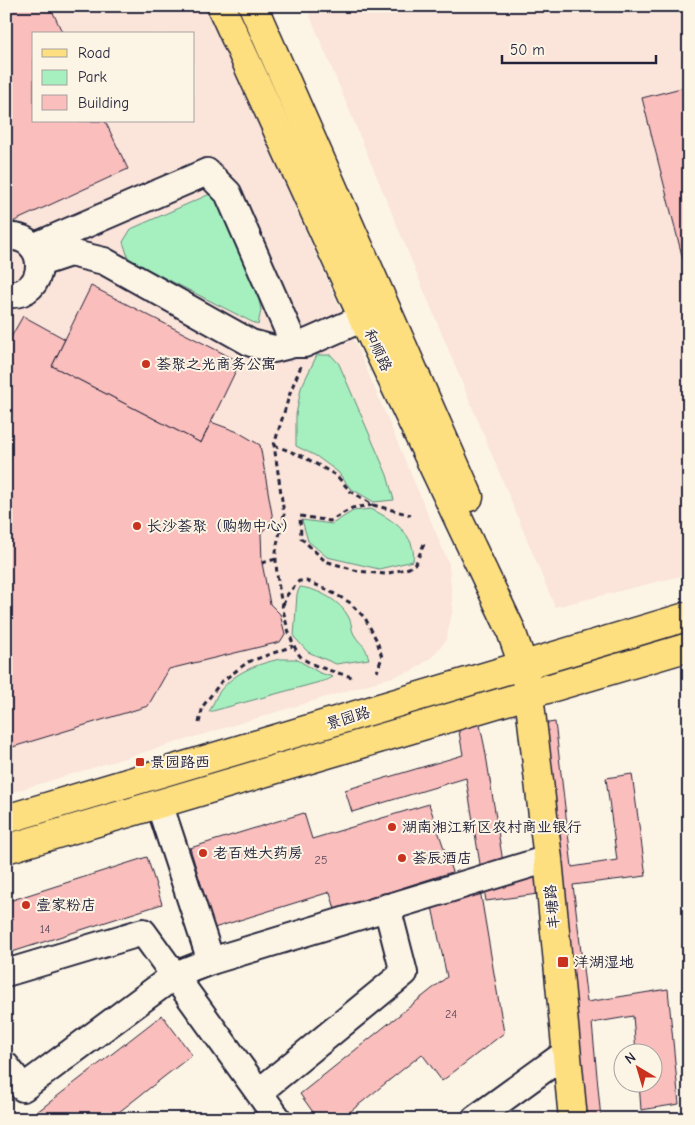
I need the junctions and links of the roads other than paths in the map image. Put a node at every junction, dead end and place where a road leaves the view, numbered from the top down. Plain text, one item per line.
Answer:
1 (221, 6) edge
2 (253, 6) edge
3 (6, 237) edge
4 (36, 255) junction
5 (6, 294) edge
6 (363, 318) junction
7 (299, 353) junction
8 (689, 616) edge
9 (689, 647) edge
10 (529, 663) junction
11 (535, 693) junction
12 (159, 803) junction
13 (6, 819) edge
14 (6, 848) edge
15 (548, 859) junction
16 (387, 907) junction
17 (211, 961) junction
18 (6, 973) edge
19 (175, 975) junction
20 (566, 1053) junction
21 (6, 1066) edge
22 (259, 1092) junction
23 (278, 1119) edge
24 (475, 1119) edge
25 (573, 1119) edge
26 (588, 1119) edge

1 - 6 main road, 和顺路
2 - 10 main road, 和顺路
3 - 4 street
4 - 5 street
4 - 7 street
4 - 7 street
6 - 7 street
6 - 10 main road, 和顺路
8 - 10 main road, 景园路
9 - 11 main road, 景园路
10 - 11 main road, 和顺路
10 - 13 main road, 景园路
11 - 12 main road, 景园路
11 - 15 main road, 丰塘路
11 - 26 main road
12 - 14 main road, 景园路
12 - 17 street
15 - 16 street
15 - 20 main road, 丰塘路
16 - 17 street
16 - 22 street
17 - 19 street
18 - 19 street
19 - 21 street
19 - 22 street
20 - 24 street
20 - 25 main road, 丰塘路
22 - 23 street

